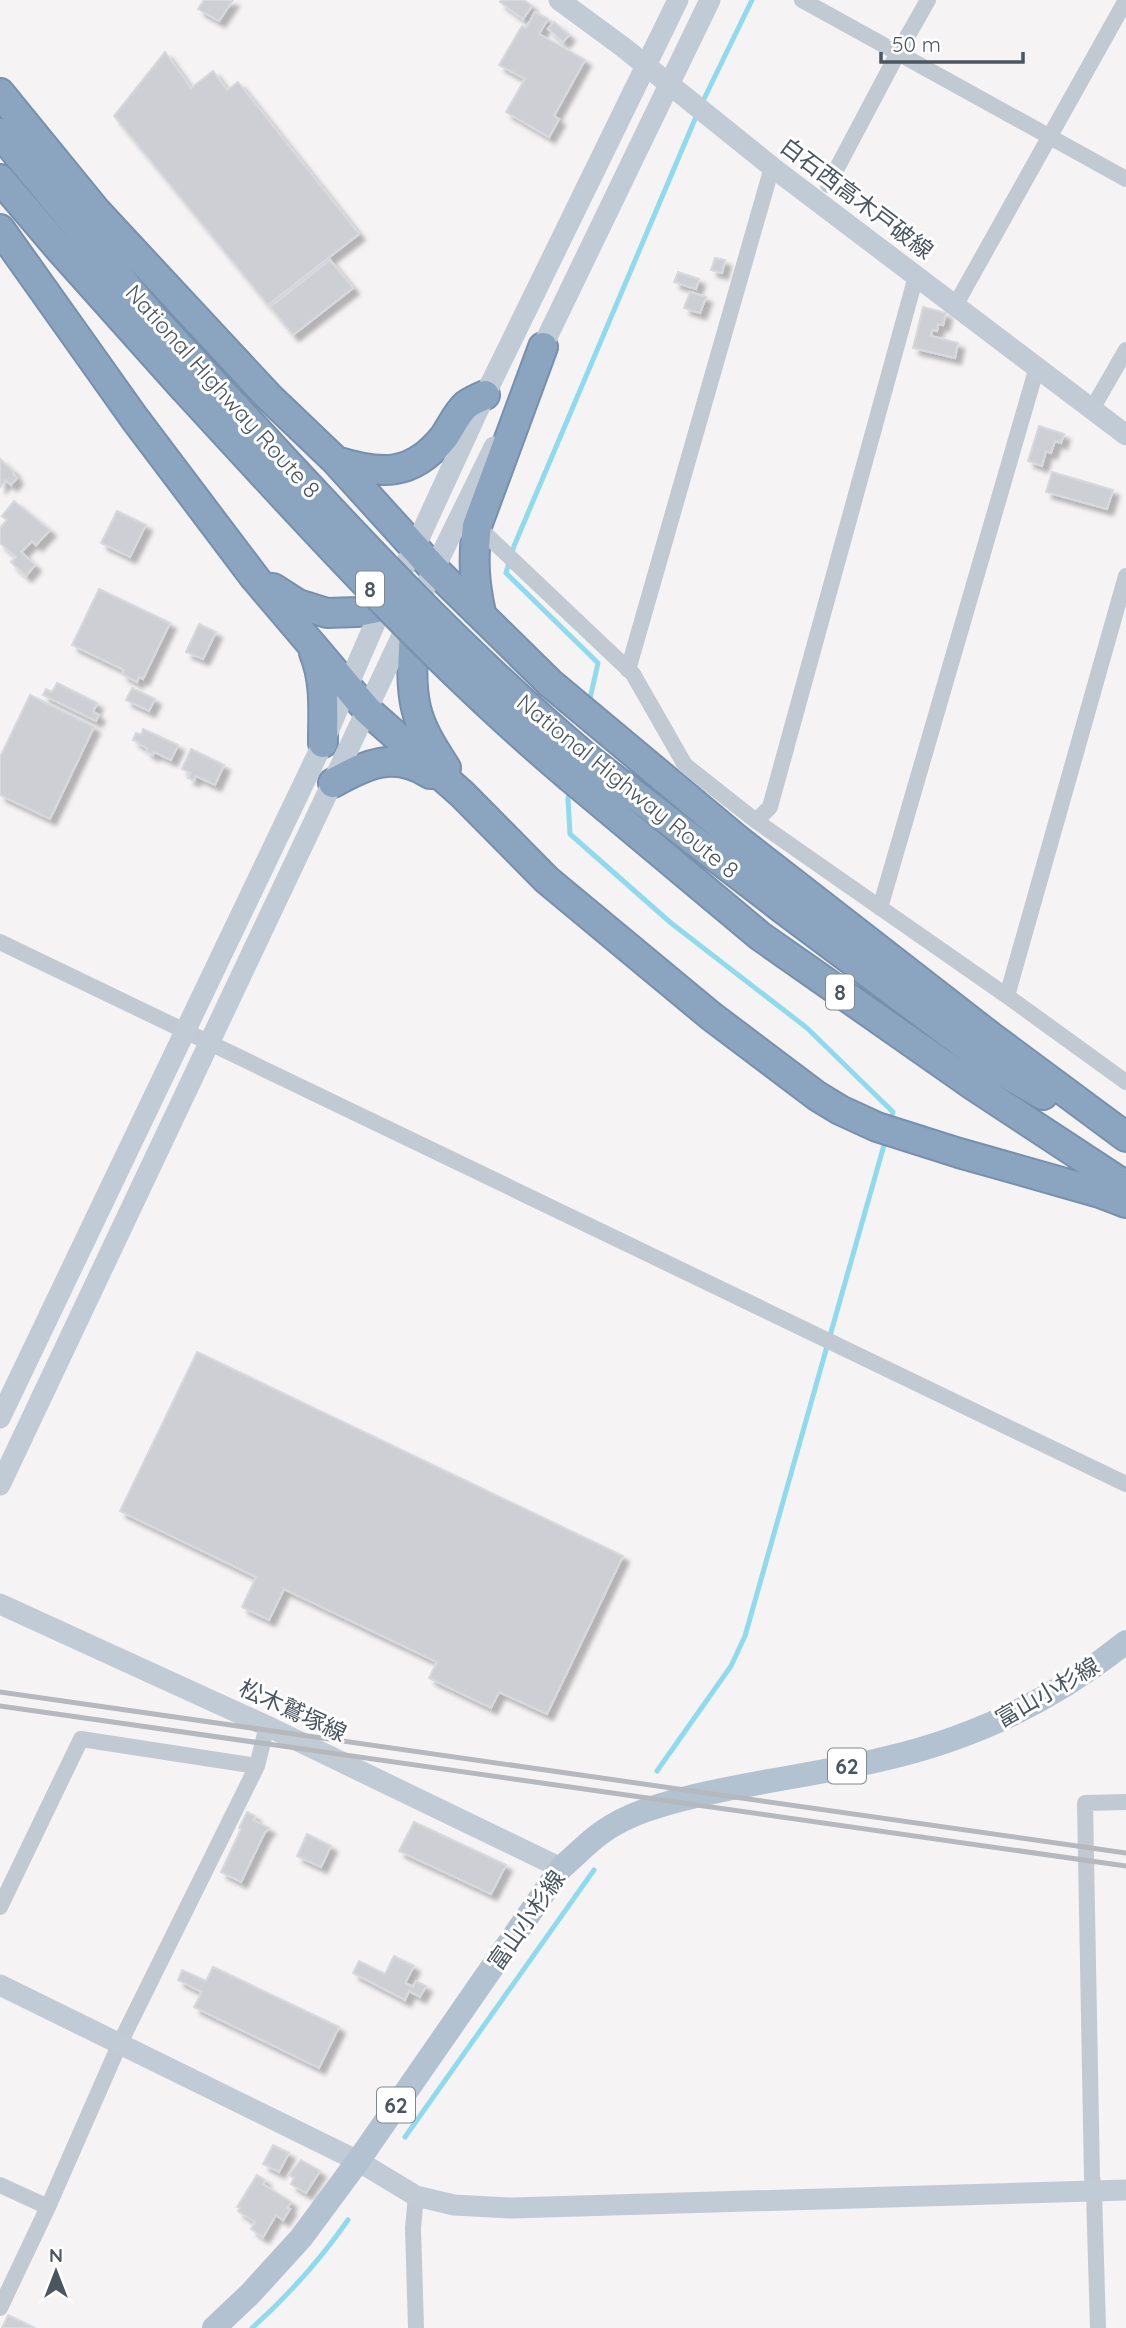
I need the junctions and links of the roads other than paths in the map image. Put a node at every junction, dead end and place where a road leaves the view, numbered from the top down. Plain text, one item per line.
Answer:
1 (559, 0) edge
2 (678, 0) edge
3 (710, 0) edge
4 (802, 0) edge
5 (928, 0) edge
6 (1126, 0) edge
7 (898, 53) junction
8 (645, 66) junction
9 (669, 85) junction
10 (0, 93) edge
11 (0, 133) edge
12 (1050, 138) junction
13 (772, 167) junction
14 (0, 179) edge
15 (1126, 179) edge
16 (828, 185) dead end
17 (0, 229) edge
18 (916, 276) junction
19 (956, 304) junction
20 (543, 347) junction
21 (1126, 350) edge
22 (1037, 367) junction
23 (192, 379) junction
24 (485, 394) junction
25 (1092, 409) junction
26 (1126, 435) edge
27 (336, 461) junction
28 (477, 526) junction
29 (415, 547) junction
30 (434, 569) junction
31 (1126, 576) edge
32 (255, 578) junction
33 (416, 606) junction
34 (382, 607) junction
35 (481, 613) junction
36 (309, 641) junction
37 (628, 670) junction
38 (347, 686) junction
39 (368, 711) junction
40 (323, 743) junction
41 (579, 768) junction
42 (333, 783) junction
43 (462, 794) junction
44 (756, 821) junction
45 (880, 908) junction
46 (0, 942) edge
47 (1007, 996) junction
48 (186, 1030) junction
49 (210, 1041) junction
50 (1126, 1082) edge
51 (1126, 1137) edge
52 (1126, 1144) edge
53 (1126, 1186) edge
54 (1126, 1203) edge
55 (0, 1418) edge
56 (1126, 1484) edge
57 (0, 1485) edge
58 (0, 1604) edge
59 (1126, 1642) edge
60 (267, 1726) junction
61 (257, 1766) junction
62 (1126, 1802) edge
63 (561, 1868) junction
64 (0, 1908) edge
65 (0, 1985) edge
66 (120, 2043) junction
67 (358, 2161) junction
68 (0, 2185) edge
69 (1126, 2190) edge
70 (1094, 2192) junction
71 (416, 2196) junction
72 (48, 2207) junction
73 (0, 2308) edge
74 (214, 2328) edge
75 (416, 2328) edge
76 (1098, 2328) edge

1 - 8 street, 白石西高木戸破線
2 - 8 street
3 - 9 street
4 - 7 street
5 - 7 street
6 - 12 street
7 - 12 street
7 - 16 street
8 - 9 street, 白石西高木戸破線
8 - 24 street
9 - 13 street, 白石西高木戸破線
9 - 20 street
10 - 27 highway
11 - 23 highway, National Highway Route 8 / 8
12 - 15 street
12 - 19 street
13 - 18 street, 白石西高木戸破線
13 - 37 street
14 - 23 highway, National Highway Route 8 / 8
17 - 32 highway
18 - 19 street, 白石西高木戸破線
18 - 44 street
19 - 22 street, 白石西高木戸破線
20 - 28 highway
20 - 30 street
21 - 25 street
22 - 25 street, 白石西高木戸破線
22 - 45 street
23 - 41 highway, National Highway Route 8 / 8, bridge
24 - 27 highway
24 - 29 street
25 - 26 street, 白石西高木戸破線
27 - 29 highway
28 - 35 highway
28 - 37 street
29 - 30 highway
29 - 34 street
30 - 33 street
30 - 34 highway
30 - 35 highway
31 - 47 street
32 - 34 highway
32 - 36 highway
33 - 39 street
33 - 43 highway
34 - 38 street
35 - 51 highway
36 - 38 highway
36 - 40 highway
37 - 44 street
38 - 39 highway
38 - 40 street
39 - 42 street
39 - 43 highway
40 - 48 street
41 - 52 highway, National Highway Route 8 / 8
41 - 53 highway, National Highway Route 8 / 8
42 - 43 highway
42 - 49 street
43 - 54 highway
44 - 45 street
45 - 47 street
46 - 48 street
47 - 50 street
48 - 49 street
48 - 55 street
49 - 56 street
49 - 57 street
58 - 60 street, 松木鷲塚線
59 - 63 main road, 富山小杉線 / 62
60 - 61 street
60 - 63 street, 松木鷲塚線
61 - 64 street
61 - 66 street
62 - 70 street
63 - 67 main road, 富山小杉線 / 62
65 - 66 street
66 - 67 street
66 - 72 street
67 - 71 street
67 - 74 main road, 富山小杉線 / 62
68 - 72 street
69 - 70 street
70 - 71 street
70 - 76 street
71 - 75 street
72 - 73 street

